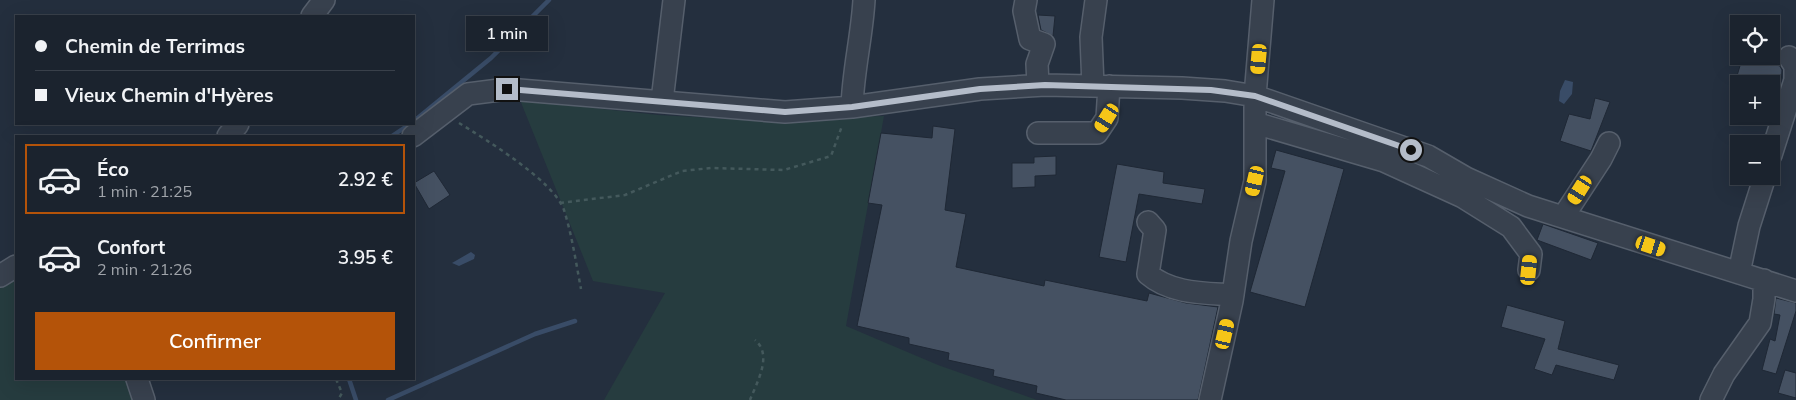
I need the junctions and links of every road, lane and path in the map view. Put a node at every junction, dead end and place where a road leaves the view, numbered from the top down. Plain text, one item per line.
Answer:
1 (324, 0) edge
2 (674, 0) edge
3 (864, 0) edge
4 (1026, 0) edge
5 (1096, 0) edge
6 (1263, 0) edge
7 (313, 15) edge
8 (1789, 57) dead end
9 (1038, 85) junction
10 (1101, 86) junction
11 (1255, 96) junction
12 (662, 101) junction
13 (846, 107) junction
14 (443, 113) junction
15 (1255, 123) junction
16 (237, 125) edge
17 (1038, 133) dead end
18 (229, 135) edge
19 (414, 135) edge
20 (1778, 135) edge
21 (1609, 143) dead end
22 (1761, 185) edge
23 (560, 203) junction
24 (1563, 217) junction
25 (1148, 222) dead end
26 (15, 267) edge
27 (1529, 270) dead end
28 (1739, 273) junction
29 (0, 276) edge
30 (1764, 280) junction
31 (581, 288) dead end
32 (1796, 291) edge
33 (1233, 295) junction
34 (755, 340) dead end
35 (137, 380) edge
36 (336, 380) edge
37 (144, 400) edge
38 (338, 400) edge
39 (750, 400) edge
40 (1210, 400) edge
41 (1711, 400) edge

1 - 7 street
2 - 12 street
3 - 13 street
4 - 9 street
5 - 10 street
6 - 11 street
8 - 20 street
9 - 10 street
9 - 13 street
10 - 11 street
10 - 17 street
11 - 15 street
11 - 24 street
12 - 13 street
12 - 14 street
13 - 23 path
14 - 19 street
14 - 23 path
15 - 27 street
15 - 33 street
16 - 18 street
21 - 24 street
22 - 28 street
23 - 31 path
24 - 28 street
25 - 33 street
26 - 29 street
28 - 30 street
30 - 32 street
30 - 41 street
33 - 40 street
34 - 39 path
35 - 37 street
36 - 38 path

